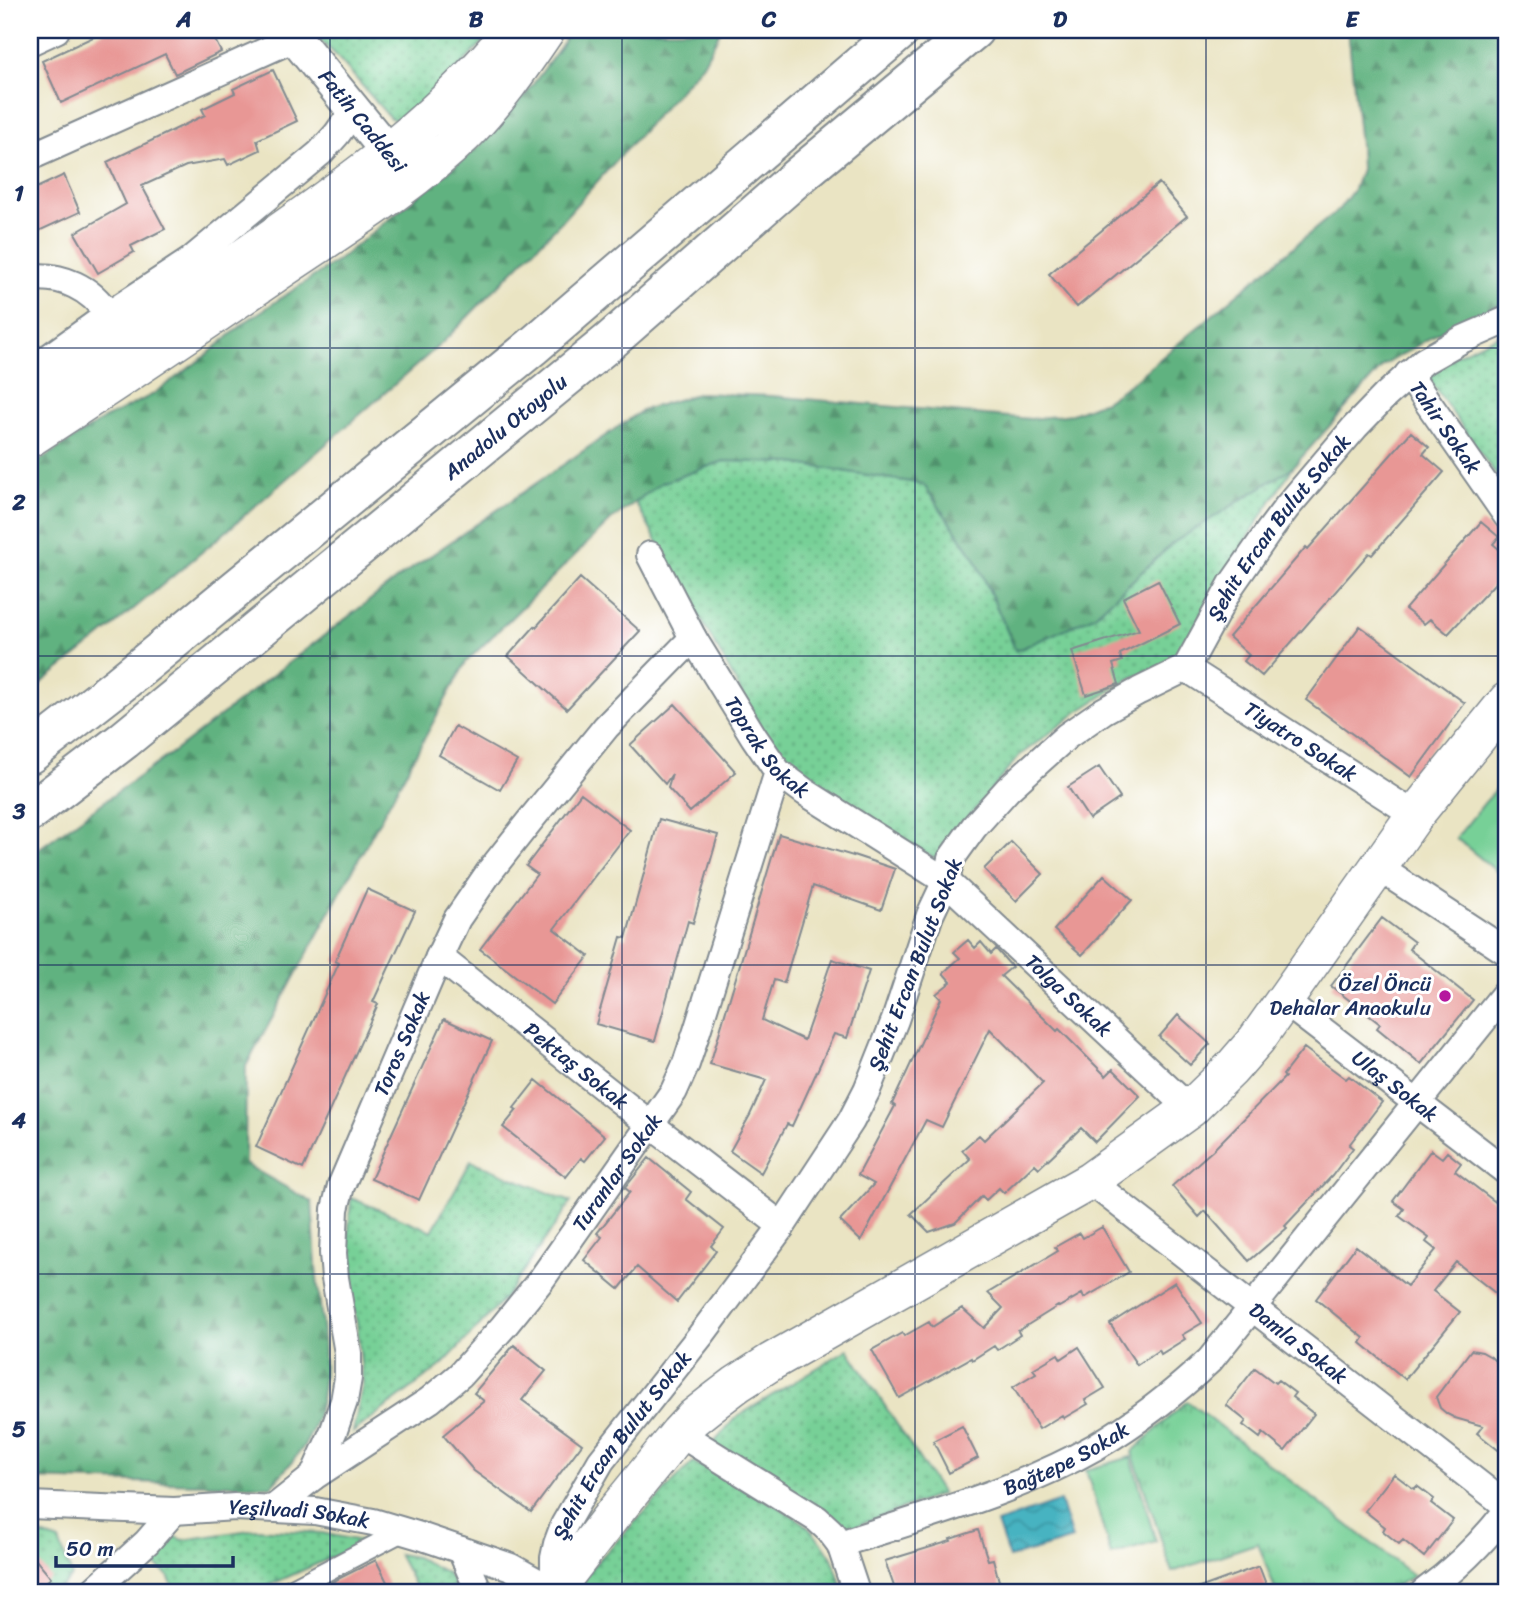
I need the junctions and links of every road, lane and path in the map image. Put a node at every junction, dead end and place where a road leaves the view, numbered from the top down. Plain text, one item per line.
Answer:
1 (56, 30) edge
2 (512, 30) edge
3 (546, 30) edge
4 (901, 30) edge
5 (974, 30) edge
6 (290, 34) edge
7 (30, 42) edge
8 (354, 110) junction
9 (387, 152) junction
10 (30, 157) edge
11 (411, 181) junction
12 (348, 184) junction
13 (30, 278) edge
14 (108, 316) junction
15 (1507, 320) edge
16 (30, 371) edge
17 (1408, 374) junction
18 (30, 405) edge
19 (30, 438) edge
20 (1507, 516) edge
21 (650, 555) dead end
22 (694, 638) junction
23 (1186, 668) junction
24 (1507, 701) edge
25 (30, 754) edge
26 (778, 772) junction
27 (30, 811) edge
28 (1415, 816) junction
29 (1379, 867) junction
30 (946, 881) junction
31 (1507, 952) edge
32 (439, 957) junction
33 (1507, 991) edge
34 (1284, 1001) junction
35 (1417, 1103) junction
36 (1191, 1109) junction
37 (651, 1125) junction
38 (1507, 1172) edge
39 (1090, 1181) junction
40 (782, 1226) junction
41 (1252, 1308) junction
42 (679, 1433) junction
43 (313, 1477) junction
44 (30, 1505) edge
45 (1507, 1506) edge
46 (274, 1508) junction
47 (174, 1511) junction
48 (1507, 1511) edge
49 (403, 1531) junction
50 (839, 1544) junction
51 (461, 1550) junction
52 (92, 1592) edge
53 (286, 1592) edge
54 (479, 1592) edge
55 (553, 1592) edge
56 (856, 1592) edge
57 (1424, 1592) edge

1 - 7 street
2 - 9 main road
3 - 11 main road
4 - 25 highway
5 - 27 highway, Anadolu Otoyolu
6 - 8 street, Fatih Caddesi
6 - 10 street
8 - 9 street, Fatih Caddesi
8 - 12 street
8 - 14 street
9 - 11 street, Fatih Caddesi
9 - 12 main road
11 - 19 main road
12 - 18 main road
13 - 14 street
14 - 16 street
15 - 17 street, Şehit Ercan Bulut Sokak
17 - 20 street, Tahir Sokak
17 - 23 street, Şehit Ercan Bulut Sokak
21 - 22 street, Toprak Sokak
22 - 26 street, Toprak Sokak
22 - 32 street, Toros Sokak
23 - 28 street, Tiyatro Sokak
23 - 30 street, Şehit Ercan Bulut Sokak
24 - 28 main road
26 - 30 street, Toprak Sokak
26 - 37 street, Turanlar Sokak
28 - 29 main road
29 - 31 street
29 - 34 main road
30 - 36 street, Tolga Sokak
30 - 40 street, Şehit Ercan Bulut Sokak
32 - 37 street, Pektaş Sokak
32 - 43 street, Toros Sokak
33 - 35 street, Bağtepe Sokak
34 - 35 street, Ulaş Sokak
34 - 36 main road
35 - 38 street, Ulaş Sokak
35 - 41 street, Bağtepe Sokak
36 - 39 main road
37 - 40 street, Pektaş Sokak
37 - 43 street, Turanlar Sokak
39 - 41 street, Damla Sokak
39 - 42 main road
40 - 55 street, Şehit Ercan Bulut Sokak
41 - 45 street, Damla Sokak
41 - 50 street, Bağtepe Sokak
42 - 50 street
42 - 55 main road
43 - 46 street, Toros Sokak
44 - 47 street, Yeşilvadi Sokak
46 - 47 street, Yeşilvadi Sokak
46 - 49 street, Yeşilvadi Sokak
47 - 52 street
48 - 57 street
49 - 51 street, Yeşilvadi Sokak
49 - 53 street
50 - 56 street
51 - 54 street
51 - 55 street, Yeşilvadi Sokak

